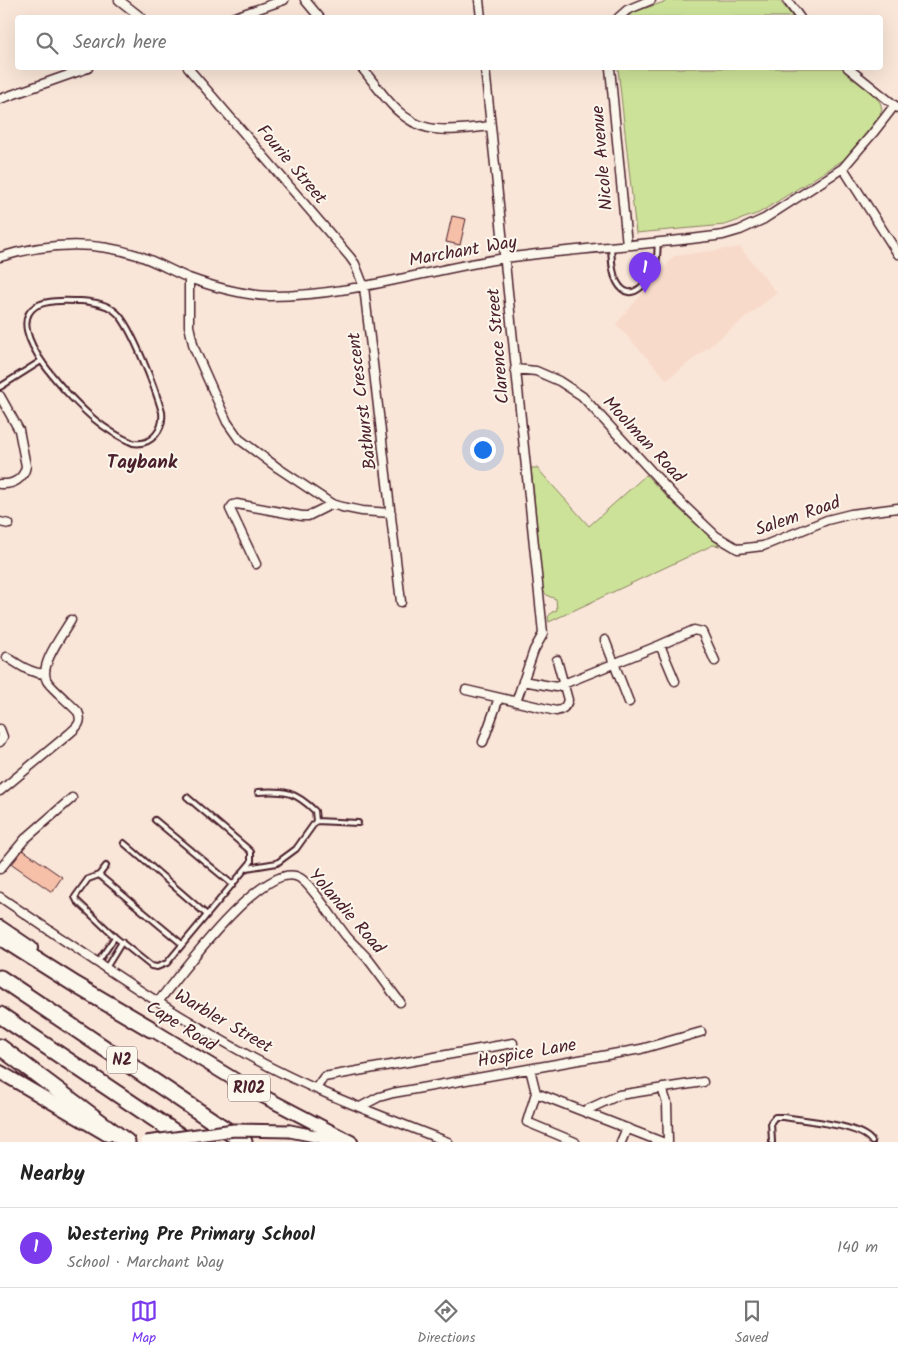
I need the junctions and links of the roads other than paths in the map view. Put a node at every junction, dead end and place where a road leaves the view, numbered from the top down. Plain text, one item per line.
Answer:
1 (119, 0) edge
2 (284, 0) edge
3 (305, 0) edge
4 (479, 0) edge
5 (651, 0) edge
6 (787, 0) edge
7 (270, 2) edge
8 (138, 15) edge
9 (239, 15) edge
10 (318, 15) edge
11 (481, 15) edge
12 (622, 15) edge
13 (798, 15) edge
14 (82, 70) edge
15 (190, 70) edge
16 (364, 70) edge
17 (485, 70) edge
18 (610, 70) edge
19 (850, 70) edge
20 (0, 99) edge
21 (896, 107) edge
22 (491, 126) junction
23 (843, 168) junction
24 (658, 242) junction
25 (626, 245) junction
26 (611, 247) junction
27 (898, 254) edge
28 (0, 257) edge
29 (506, 258) junction
30 (189, 278) junction
31 (364, 287) junction
32 (40, 361) junction
33 (515, 369) junction
34 (0, 387) edge
35 (0, 396) edge
36 (0, 484) edge
37 (332, 504) junction
38 (898, 508) edge
39 (391, 513) junction
40 (0, 522) edge
41 (9, 524) dead end
42 (738, 550) joint
43 (256, 564) dead end
44 (401, 602) dead end
45 (71, 620) dead end
46 (605, 640) dead end
47 (660, 645) junction
48 (7, 657) dead end
49 (556, 660) dead end
50 (715, 661) dead end
51 (614, 664) junction
52 (45, 674) junction
53 (676, 681) dead end
54 (523, 682) junction
55 (563, 685) junction
56 (466, 690) dead end
57 (499, 698) junction
58 (516, 702) junction
59 (629, 702) dead end
60 (0, 729) edge
61 (0, 742) edge
62 (483, 742) dead end
63 (0, 791) edge
64 (258, 792) dead end
65 (187, 797) dead end
66 (72, 798) dead end
67 (156, 820) dead end
68 (316, 821) junction
69 (358, 823) dead end
70 (124, 843) dead end
71 (106, 866) dead end
72 (247, 868) junction
73 (0, 869) edge
74 (99, 875) junction
75 (233, 885) junction
76 (0, 897) edge
77 (207, 915) junction
78 (0, 927) edge
79 (0, 937) edge
80 (115, 937) junction
81 (122, 942) junction
82 (182, 944) junction
83 (98, 962) junction
84 (106, 968) junction
85 (0, 978) edge
86 (158, 1002) junction
87 (400, 1002) dead end
88 (0, 1015) edge
89 (151, 1029) junction
90 (701, 1032) dead end
91 (514, 1043) dead end
92 (0, 1047) edge
93 (530, 1069) junction
94 (0, 1072) edge
95 (703, 1082) dead end
96 (316, 1088) junction
97 (662, 1088) junction
98 (536, 1093) junction
99 (360, 1107) junction
100 (584, 1111) junction
101 (627, 1128) junction
102 (658, 1141) edge
103 (121, 1142) edge
104 (127, 1142) edge
105 (146, 1142) edge
106 (189, 1142) edge
107 (244, 1142) edge
108 (345, 1142) edge
109 (351, 1142) edge
110 (448, 1142) edge
111 (575, 1142) edge
112 (622, 1142) edge
113 (668, 1142) edge
114 (772, 1142) edge
115 (872, 1142) edge

1 - 8 street
2 - 7 street
3 - 10 street
4 - 11 street
5 - 12 street
6 - 13 street
7 - 9 street
14 - 20 street
15 - 31 street, Fourie Street
16 - 22 street
17 - 22 street, Clarence Street
18 - 25 street, Nicole Avenue
19 - 21 street
21 - 23 street, Marchant Way
22 - 29 street, Clarence Street
23 - 24 street, Marchant Way
23 - 27 street
24 - 25 street, Marchant Way
24 - 26 lane
25 - 26 street, Marchant Way
26 - 29 street, Marchant Way
28 - 30 street, Marchant Way
29 - 31 street, Marchant Way
29 - 33 street, Clarence Street
30 - 31 street, Marchant Way
30 - 37 street
31 - 39 street, Bathurst Crescent
32 - 32 lane
32 - 34 lane
33 - 42 street, Moolman Road
33 - 54 street, Clarence Street
35 - 36 street
37 - 39 street
37 - 43 street
38 - 42 street, Salem Road
39 - 44 street, Bathurst Crescent
40 - 41 street
45 - 52 street
46 - 51 street
47 - 50 street
47 - 51 street
47 - 53 street
48 - 52 street
49 - 55 street
51 - 55 street
51 - 59 street
52 - 63 street
54 - 55 street
54 - 58 street, Clarence Street
55 - 58 street
56 - 57 street
57 - 58 street
57 - 62 street
60 - 61 street
64 - 68 lane
65 - 72 lane
66 - 73 street
67 - 75 lane
68 - 69 lane
68 - 72 lane
70 - 77 lane
71 - 74 lane
72 - 75 lane
74 - 80 lane
74 - 82 lane
75 - 77 lane
76 - 83 street, Warbler Street
77 - 82 lane
78 - 89 main road, Cape Road / R102
79 - 89 highway
80 - 81 lane
80 - 83 lane
81 - 82 lane
81 - 84 lane
83 - 84 street, Warbler Street
84 - 86 street, Warbler Street
85 - 107 highway, N2
86 - 87 street, Yolandie Road
86 - 96 street, Warbler Street
88 - 106 highway, N2
89 - 109 main road, Cape Road / R102
90 - 93 street, Hospice Lane
91 - 96 street
92 - 104 highway
93 - 98 street
93 - 99 street, Hospice Lane
94 - 103 main road
95 - 97 street
96 - 99 street, Warbler Street
97 - 100 street
97 - 113 street
98 - 100 street
98 - 111 street
99 - 110 street, Warbler Street
100 - 101 street
101 - 102 street
101 - 112 street
105 - 108 main road, bridge
114 - 115 lane

